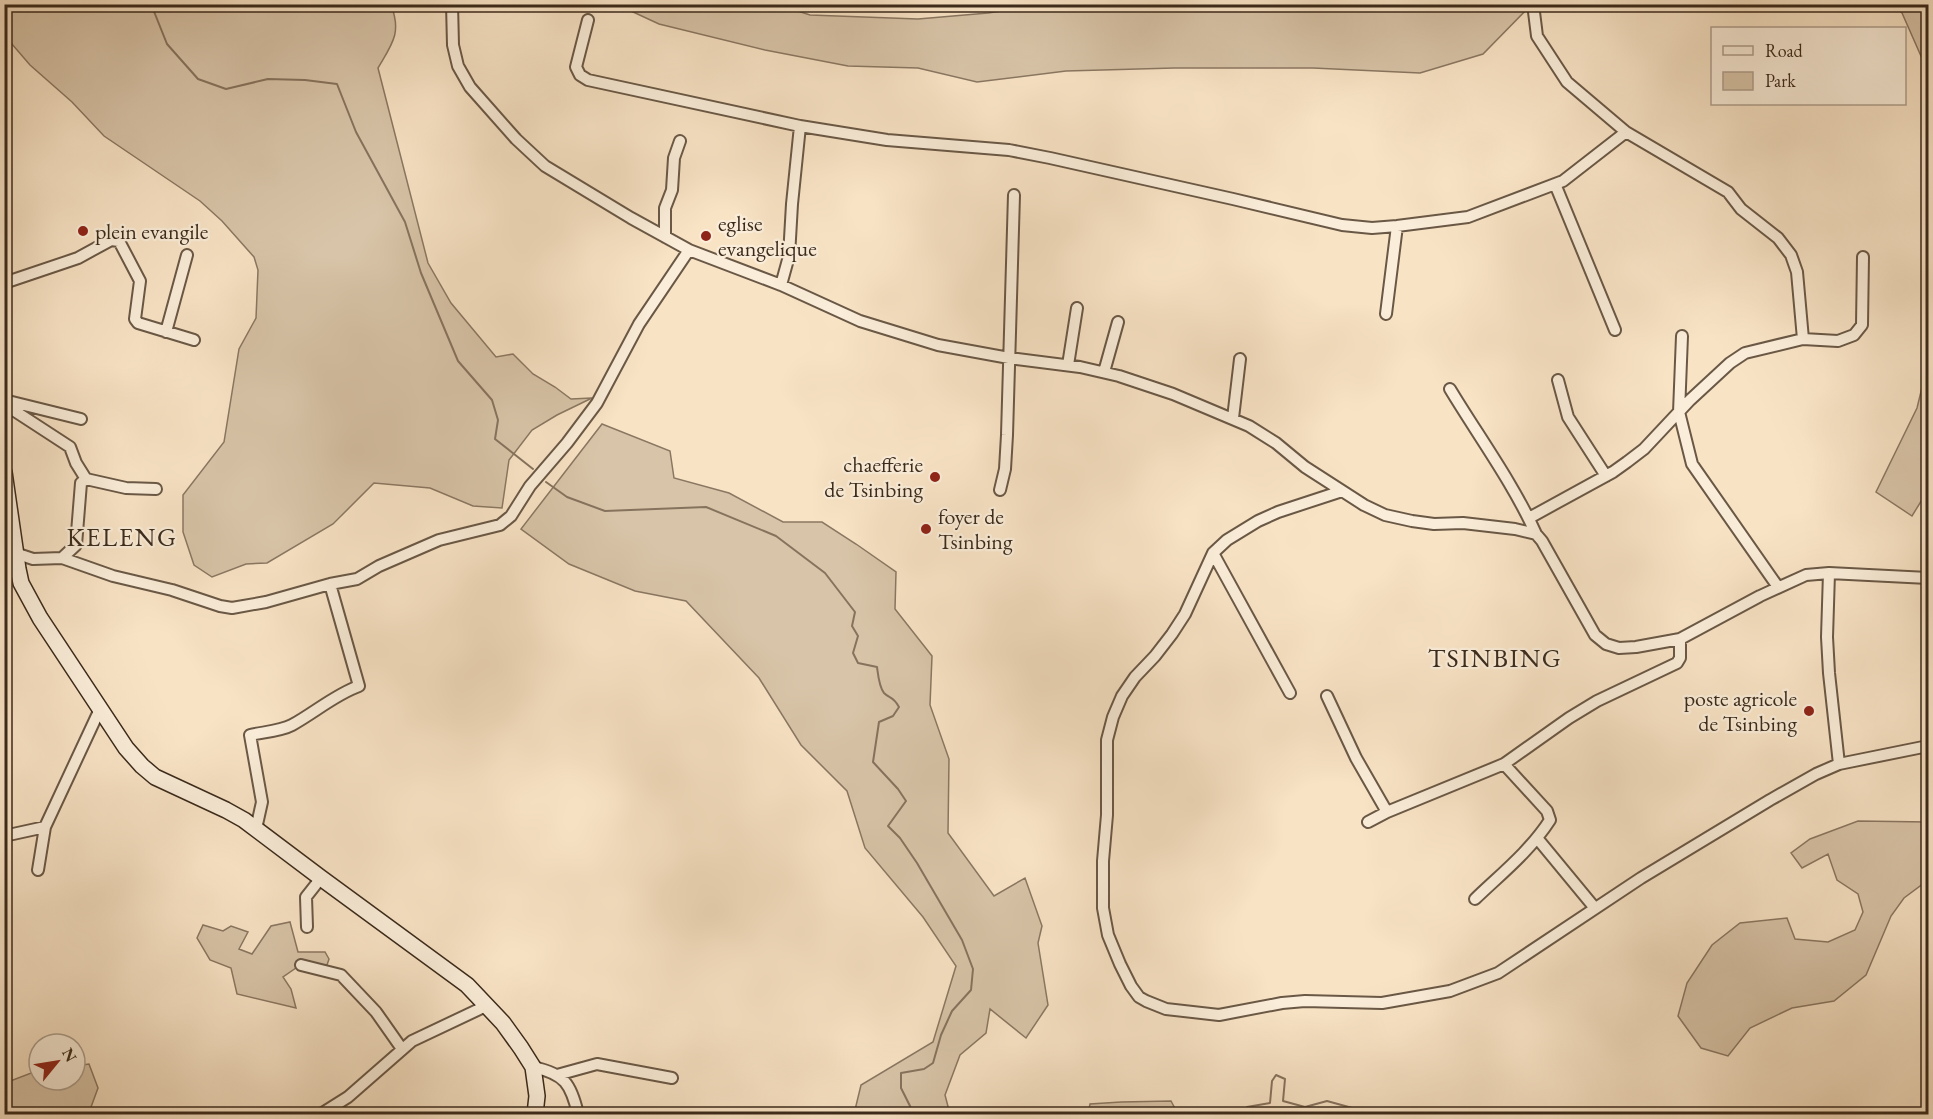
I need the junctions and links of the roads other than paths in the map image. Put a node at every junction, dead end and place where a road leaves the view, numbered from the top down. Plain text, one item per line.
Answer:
1 (452, 4) edge
2 (1533, 4) edge
3 (588, 20) dead end
4 (800, 126) junction
5 (1626, 132) junction
6 (680, 141) dead end
7 (1555, 184) junction
8 (1014, 195) dead end
9 (1397, 226) junction
10 (665, 237) junction
11 (689, 250) junction
12 (187, 255) dead end
13 (1863, 257) dead end
14 (4, 283) edge
15 (781, 285) junction
16 (1077, 308) dead end
17 (1386, 314) dead end
18 (1118, 322) dead end
19 (1615, 330) dead end
20 (166, 332) junction
21 (1682, 336) dead end
22 (1803, 339) junction
23 (195, 340) dead end
24 (1009, 358) junction
25 (1240, 358) dead end
26 (1068, 365) junction
27 (1104, 372) junction
28 (1558, 380) dead end
29 (1450, 389) dead end
30 (4, 402) edge
31 (1678, 412) junction
32 (1233, 418) junction
33 (81, 419) dead end
34 (4, 472) edge
35 (1606, 476) junction
36 (86, 479) junction
37 (156, 489) dead end
38 (1000, 490) dead end
39 (1342, 491) junction
40 (1529, 518) junction
41 (1536, 534) junction
42 (1213, 553) junction
43 (15, 554) junction
44 (62, 558) junction
45 (11, 571) edge
46 (1829, 573) junction
47 (1929, 578) edge
48 (330, 584) junction
49 (1778, 587) junction
50 (1680, 639) junction
51 (1290, 693) dead end
52 (1327, 696) dead end
53 (100, 708) junction
54 (1929, 746) edge
55 (1504, 764) junction
56 (1839, 764) junction
57 (1387, 812) junction
58 (1368, 822) dead end
59 (45, 827) junction
60 (256, 829) junction
61 (4, 836) edge
62 (1537, 838) junction
63 (38, 870) dead end
64 (321, 878) junction
65 (1475, 899) dead end
66 (1594, 907) junction
67 (307, 927) dead end
68 (302, 965) dead end
69 (488, 1005) junction
70 (402, 1049) junction
71 (533, 1067) junction
72 (557, 1075) junction
73 (672, 1078) dead end
74 (321, 1114) edge
75 (535, 1114) edge
76 (578, 1114) edge

1 - 10 street
2 - 5 street
3 - 4 street
4 - 9 street
4 - 15 street
5 - 7 street
5 - 22 street
6 - 10 street
7 - 9 street
7 - 19 street
8 - 24 street
9 - 17 street
10 - 11 street
11 - 15 street
11 - 48 street
12 - 20 street
13 - 22 street
14 - 20 street
15 - 24 street
16 - 26 street
18 - 27 street
20 - 23 street
21 - 31 street
22 - 31 street
24 - 26 street
24 - 38 street
25 - 32 street
26 - 27 street
27 - 32 street
28 - 35 street
29 - 40 street
30 - 33 street
30 - 36 street
31 - 35 street
31 - 49 street
32 - 39 street
34 - 43 main road
35 - 40 street
36 - 37 street
36 - 44 street
39 - 41 street
39 - 42 street
40 - 41 street
41 - 50 street
42 - 51 street
42 - 66 street
43 - 44 street
43 - 45 main road
44 - 48 street
45 - 53 main road
46 - 47 street
46 - 49 street
46 - 56 street
48 - 60 street
49 - 50 street
50 - 55 street
52 - 57 street
53 - 59 street
53 - 60 main road
54 - 56 street
55 - 57 street
55 - 62 street
56 - 66 street
57 - 58 street
59 - 61 street
59 - 63 street
60 - 64 main road
62 - 65 street
62 - 66 street
64 - 67 street
64 - 69 main road
68 - 70 street
69 - 70 street
69 - 71 main road
70 - 74 street
71 - 72 street
71 - 75 main road
72 - 73 street
72 - 76 street

